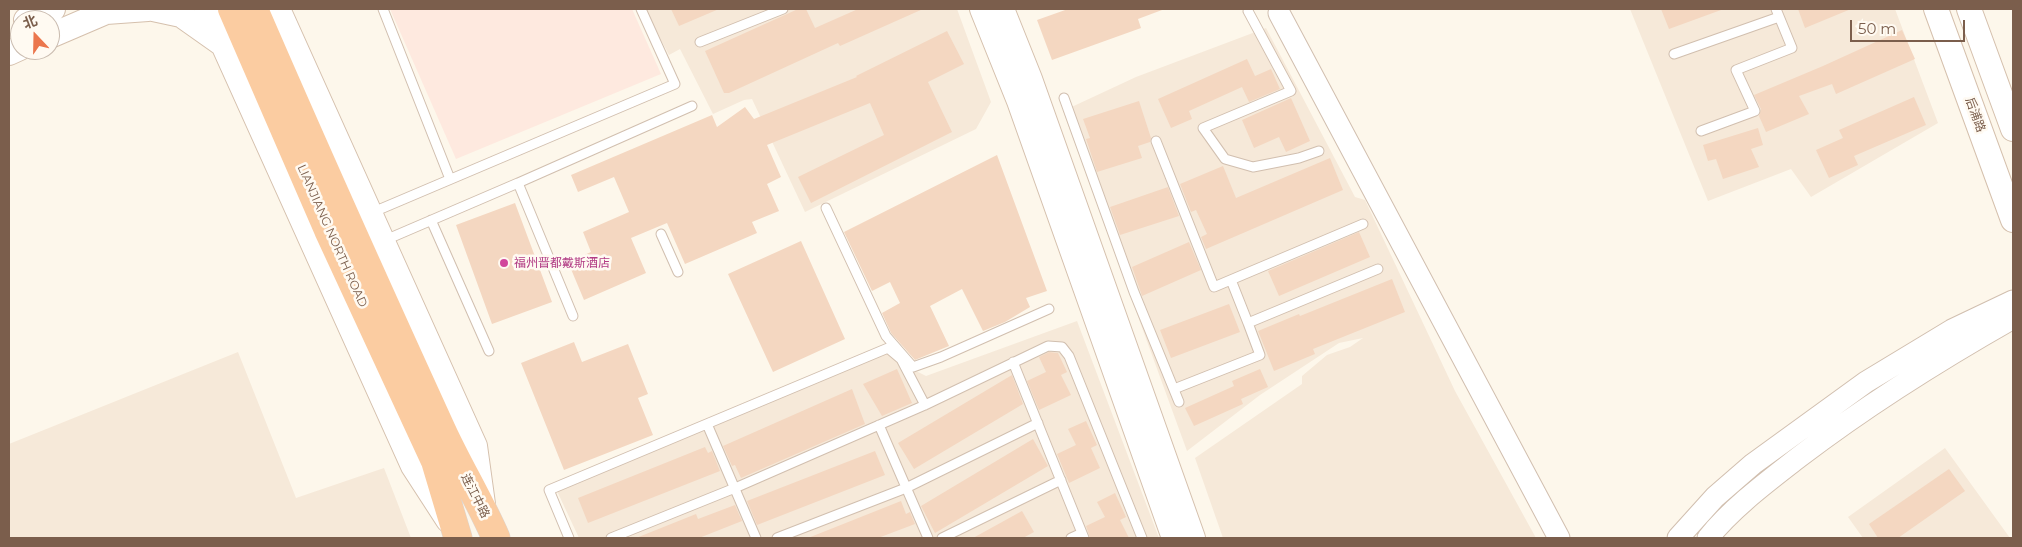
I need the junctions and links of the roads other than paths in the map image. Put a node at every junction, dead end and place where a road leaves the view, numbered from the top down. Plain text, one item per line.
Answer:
1 (148, 9) edge
2 (153, 9) edge
3 (207, 9) edge
4 (232, 9) edge
5 (254, 9) edge
6 (278, 9) edge
7 (295, 9) edge
8 (383, 9) edge
9 (641, 9) edge
10 (783, 9) edge
11 (982, 9) edge
12 (1002, 9) edge
13 (1936, 9) edge
14 (1969, 9) edge
15 (109, 10) edge
16 (1248, 10) dead end
17 (1279, 13) dead end
18 (1778, 13) edge
19 (60, 32) edge
20 (700, 42) dead end
21 (223, 45) junction
22 (294, 45) junction
23 (1674, 54) dead end
24 (1064, 98) dead end
25 (692, 106) dead end
26 (2013, 129) edge
27 (1701, 131) dead end
28 (1156, 140) dead end
29 (1319, 151) dead end
30 (450, 179) junction
31 (518, 183) junction
32 (826, 208) dead end
33 (370, 213) junction
34 (431, 220) junction
35 (2013, 220) edge
36 (1363, 224) dead end
37 (661, 234) dead end
38 (383, 240) junction
39 (1378, 269) dead end
40 (678, 272) dead end
41 (1231, 280) junction
42 (2013, 301) edge
43 (1049, 309) dead end
44 (573, 316) dead end
45 (2013, 318) edge
46 (1248, 323) junction
47 (489, 351) dead end
48 (1013, 362) junction
49 (1174, 389) junction
50 (1179, 402) dead end
51 (925, 405) junction
52 (1038, 423) junction
53 (707, 424) junction
54 (879, 425) junction
55 (444, 457) junction
56 (1061, 480) junction
57 (735, 488) junction
58 (906, 488) junction
59 (484, 511) junction
60 (456, 533) edge
61 (1083, 536) edge
62 (496, 538) edge
63 (569, 538) edge
64 (611, 538) edge
65 (756, 538) edge
66 (777, 538) edge
67 (928, 538) edge
68 (942, 538) edge
69 (1072, 538) edge
70 (1142, 538) edge
71 (1174, 538) edge
72 (1193, 538) edge
73 (1559, 538) edge
74 (1678, 538) edge
75 (1708, 538) edge

1 - 15 main road
2 - 21 main road
3 - 21 main road
4 - 55 highway, LIANJIANG NORTH ROAD
5 - 55 highway, LIANJIANG NORTH ROAD
6 - 22 main road
7 - 22 main road
8 - 30 lane
9 - 30 lane
10 - 20 lane
11 - 71 main road
12 - 72 main road
13 - 35 main road, 后浦路
14 - 26 main road
15 - 19 main road
16 - 29 lane
17 - 73 street
18 - 23 lane
18 - 27 lane
21 - 60 main road
22 - 33 main road
24 - 49 lane
25 - 31 lane
28 - 41 lane
30 - 33 lane
31 - 34 lane
31 - 44 lane
32 - 43 lane
33 - 38 main road
34 - 38 lane
34 - 47 lane
36 - 41 lane
37 - 40 lane
38 - 59 main road
39 - 46 lane
41 - 46 lane
42 - 74 street
45 - 75 street
46 - 49 lane
48 - 51 lane
48 - 52 lane
48 - 70 lane
49 - 50 lane
51 - 53 lane
51 - 54 lane
52 - 56 lane
52 - 58 lane
53 - 57 lane
53 - 63 lane
54 - 57 lane
54 - 58 lane
55 - 59 highway, 连江中路
55 - 60 highway, 连江中路
56 - 61 lane
56 - 68 lane
57 - 64 lane
57 - 65 lane
58 - 66 lane
58 - 67 lane
59 - 62 highway, 连江中路
61 - 69 lane

